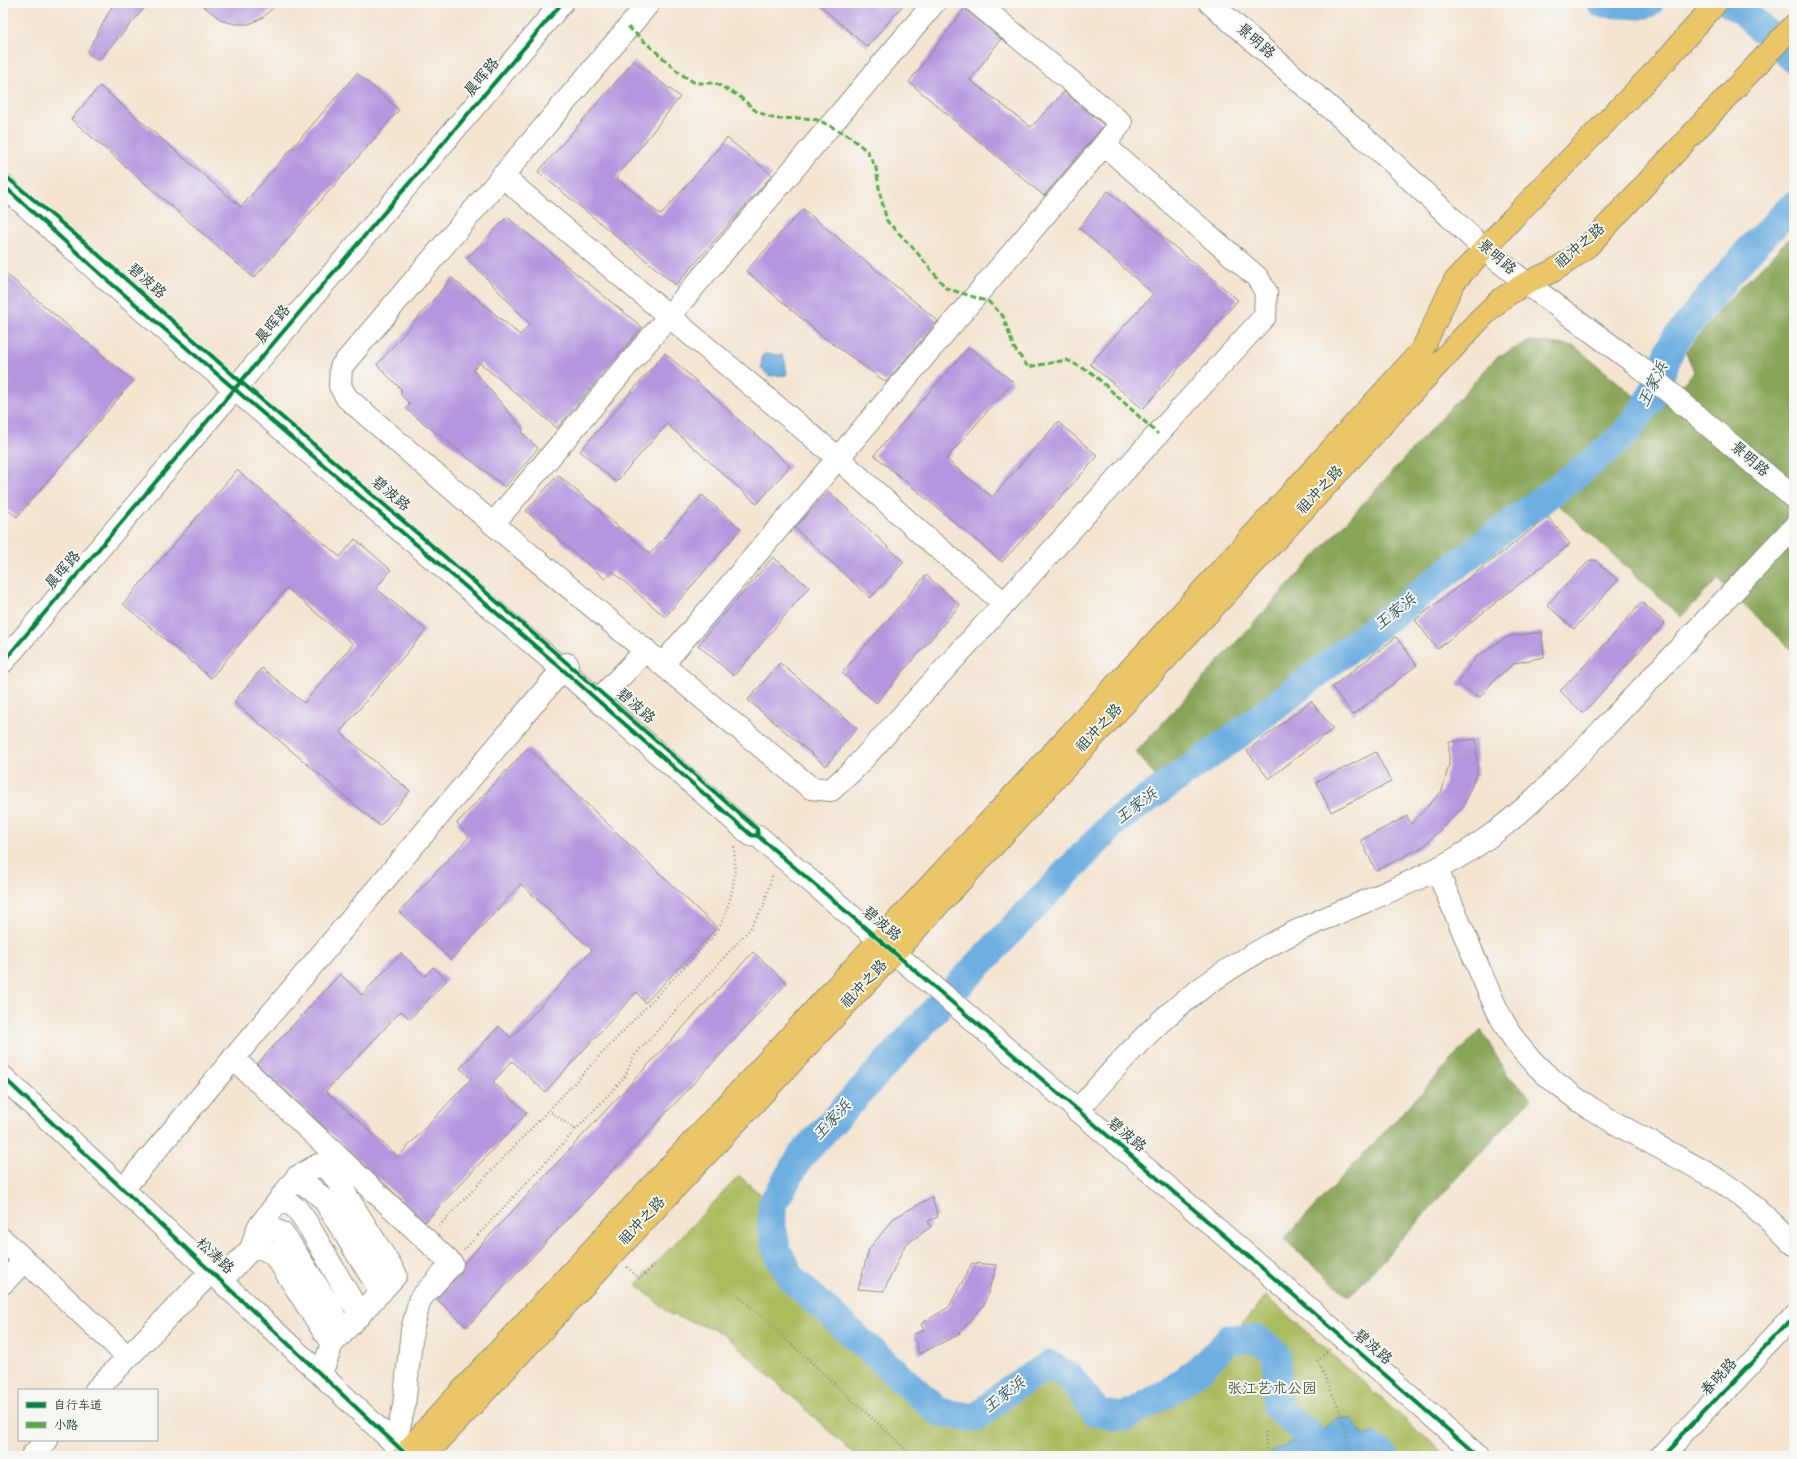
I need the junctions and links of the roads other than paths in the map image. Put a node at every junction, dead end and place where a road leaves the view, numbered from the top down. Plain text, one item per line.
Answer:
1 (562, 3) edge
2 (977, 3) edge
3 (1210, 3) edge
4 (1716, 3) edge
5 (647, 4) edge
6 (932, 4) edge
7 (1794, 25) edge
8 (1104, 145) junction
9 (3, 174) edge
10 (502, 176) junction
11 (3, 185) edge
12 (1485, 250) junction
13 (1526, 283) junction
14 (668, 317) junction
15 (238, 385) junction
16 (838, 458) junction
17 (1794, 498) edge
18 (493, 524) junction
19 (1794, 527) edge
20 (1004, 603) junction
21 (646, 650) junction
22 (3, 662) edge
23 (663, 664) junction
24 (564, 666) junction
25 (603, 695) junction
26 (758, 836) junction
27 (1437, 870) junction
28 (887, 946) junction
29 (233, 1058) junction
30 (3, 1077) edge
31 (1077, 1111) junction
32 (123, 1189) junction
33 (287, 1189) junction
34 (260, 1224) junction
35 (3, 1240) edge
36 (252, 1244) junction
37 (1794, 1244) edge
38 (25, 1260) junction
39 (216, 1276) junction
40 (3, 1283) edge
41 (360, 1315) junction
42 (1794, 1317) edge
43 (337, 1339) junction
44 (128, 1357) junction
45 (320, 1374) junction
46 (97, 1389) edge
47 (46, 1441) edge
48 (407, 1453) edge
49 (32, 1456) edge
50 (1478, 1456) edge
51 (1662, 1456) edge

1 - 15 street, 晨晖路
2 - 8 street
3 - 12 street, 景明路
4 - 12 main road, 祖冲之路
5 - 10 street
6 - 14 street
7 - 13 main road, 祖冲之路
8 - 16 street
8 - 20 street
9 - 15 street, 碧波路
10 - 14 street
10 - 18 street
11 - 15 street, 碧波路
12 - 13 street, 景明路
12 - 28 main road, 祖冲之路
13 - 17 street, 景明路
13 - 28 main road, 祖冲之路
14 - 16 street
14 - 18 street
15 - 22 street, 晨晖路
15 - 24 street, 碧波路
16 - 20 street
16 - 23 street
18 - 21 street
19 - 27 street
20 - 23 street
21 - 23 street
21 - 25 street
24 - 25 street, 碧波路
24 - 26 street, 碧波路
24 - 29 street
25 - 26 street, 碧波路
26 - 28 street, 碧波路
27 - 31 street
27 - 37 street
28 - 31 street, 碧波路
28 - 48 main road, 祖冲之路
28 - 48 main road, 祖冲之路
29 - 32 street
29 - 48 street
30 - 32 street, 松涛路
31 - 50 street, 碧波路
32 - 39 street, 松涛路
33 - 34 street
33 - 41 street
33 - 41 street
34 - 36 street
34 - 43 street
35 - 38 street
36 - 39 street
36 - 43 street
38 - 40 street
38 - 44 street
39 - 44 street
39 - 45 street, 松涛路
41 - 43 street
42 - 51 street, 春晓路
43 - 45 street
44 - 46 street
45 - 48 street, 松涛路
47 - 49 street

